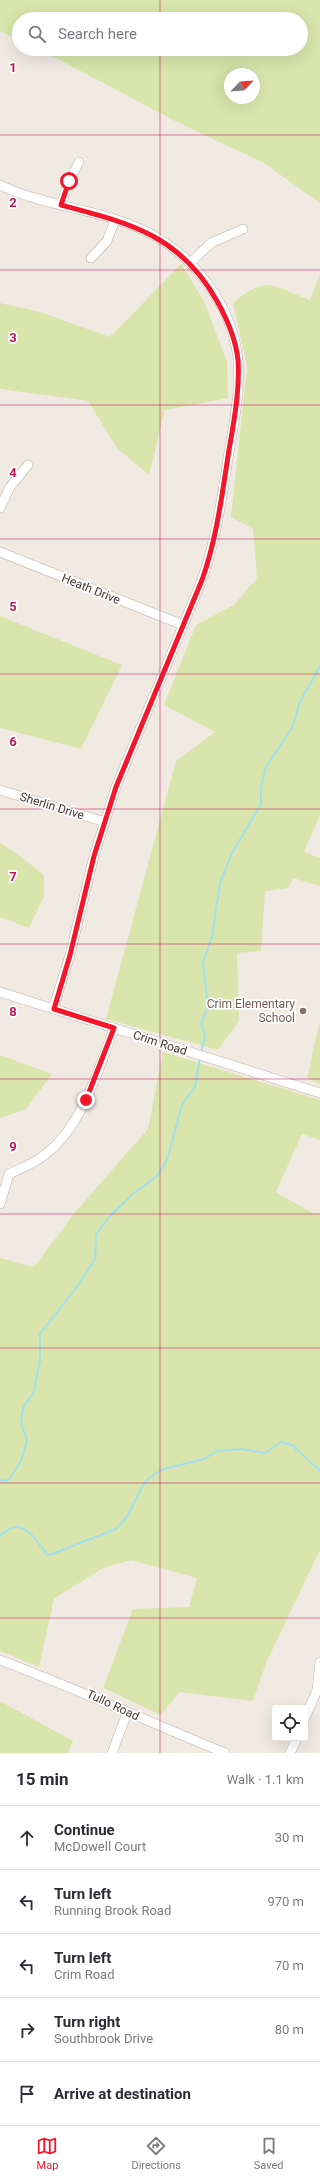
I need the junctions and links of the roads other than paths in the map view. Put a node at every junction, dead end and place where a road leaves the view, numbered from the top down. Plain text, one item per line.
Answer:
1 (79, 162) dead end
2 (0, 185) edge
3 (61, 205) junction
4 (115, 220) junction
5 (243, 229) dead end
6 (91, 258) dead end
7 (190, 263) junction
8 (28, 465) dead end
9 (0, 508) edge
10 (0, 552) edge
11 (184, 624) junction
12 (0, 790) edge
13 (105, 822) junction
14 (0, 992) edge
15 (54, 1009) junction
16 (114, 1028) junction
17 (320, 1093) edge
18 (4, 1175) edge
19 (0, 1204) edge
20 (0, 1660) edge
21 (320, 1662) edge
22 (308, 1711) edge
23 (127, 1713) junction
24 (295, 1741) edge
25 (112, 1753) edge
26 (225, 1753) edge
27 (290, 1753) edge

1 - 3 street
2 - 3 street
3 - 4 street
4 - 6 street
4 - 7 street
5 - 7 street
7 - 11 street
8 - 9 street
10 - 11 street, Heath Drive
11 - 13 street
12 - 13 street, Sherlin Drive
13 - 15 street
14 - 15 street, Crim Road
15 - 16 street, Crim Road
16 - 17 street, Crim Road
16 - 18 street
18 - 19 street
20 - 23 street, Tullo Road
21 - 22 street
23 - 25 street
23 - 26 street, Tullo Road
24 - 27 street

